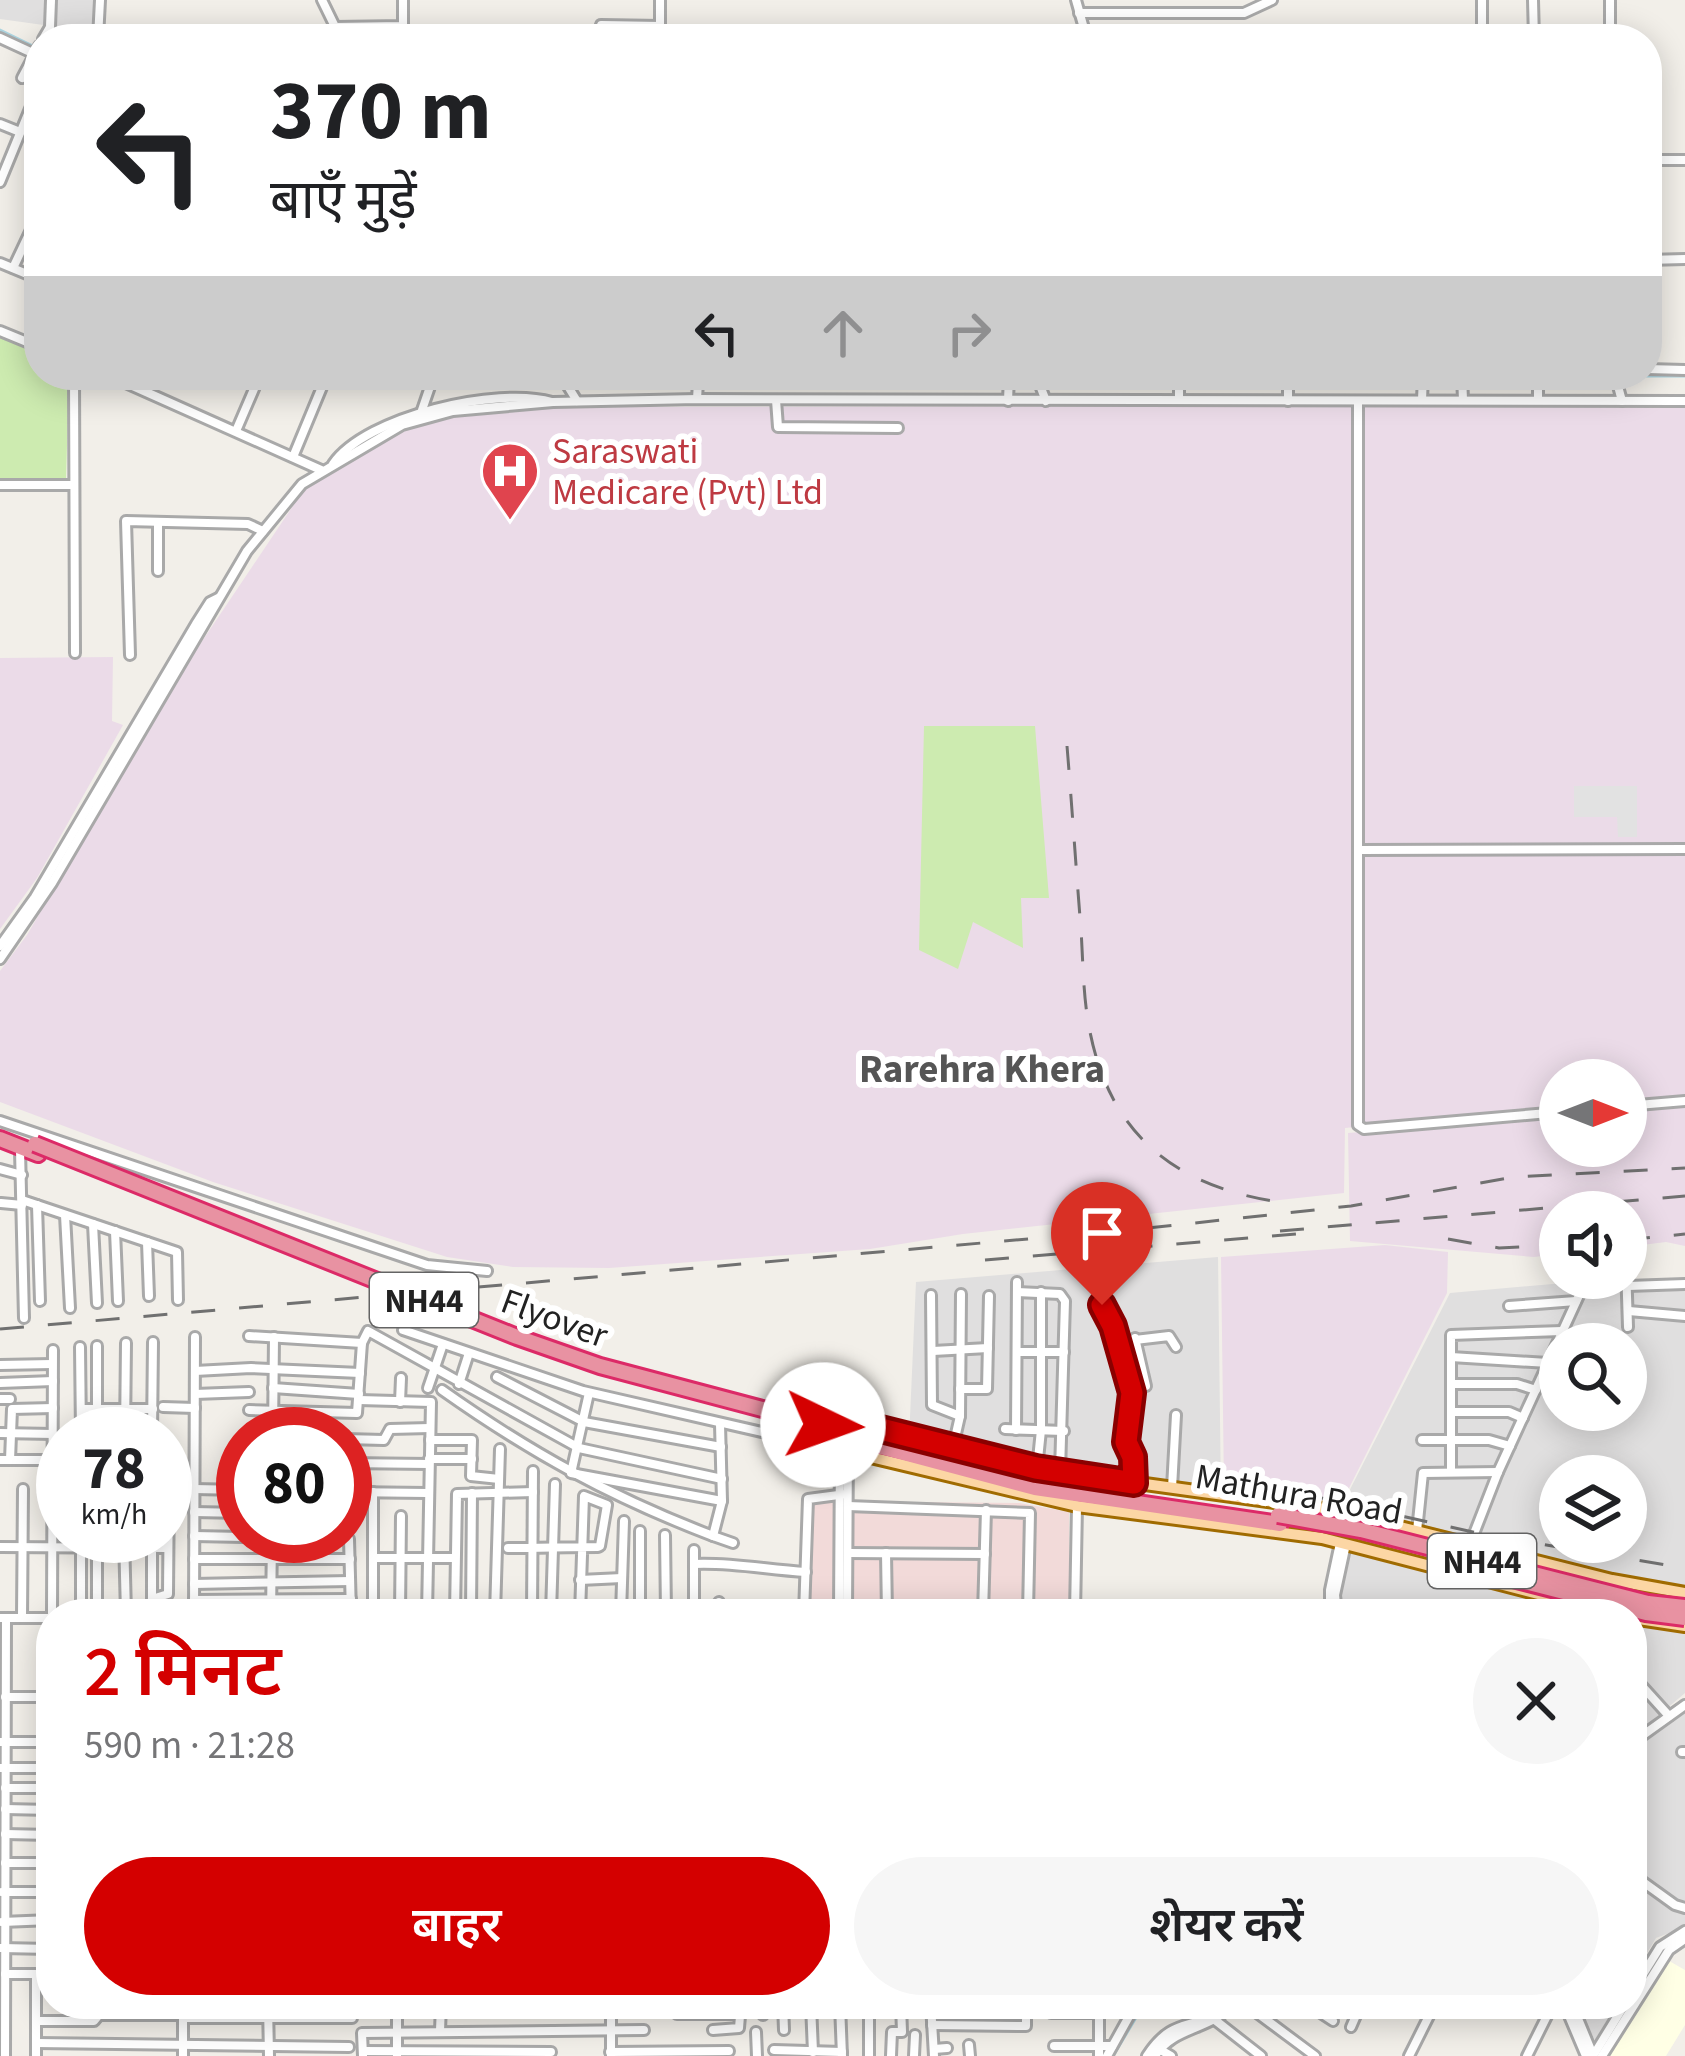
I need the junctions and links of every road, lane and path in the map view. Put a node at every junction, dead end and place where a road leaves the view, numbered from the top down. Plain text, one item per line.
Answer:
1 (1076, 0) edge
2 (1272, 0) edge
3 (1079, 13) junction
4 (1082, 24) edge
5 (24, 74) edge
6 (22, 78) dead end
7 (24, 123) edge
8 (0, 124) edge
9 (20, 132) junction
10 (0, 182) edge
11 (24, 246) edge
12 (0, 262) edge
13 (14, 268) junction
14 (24, 272) edge
15 (74, 390) edge
16 (142, 390) edge
17 (254, 390) edge
18 (321, 390) edge
19 (429, 390) edge
20 (570, 390) edge
21 (698, 390) edge
22 (1008, 390) edge
23 (1042, 390) edge
24 (1179, 390) edge
25 (1288, 390) edge
26 (1422, 390) edge
27 (1462, 390) edge
28 (1538, 390) edge
29 (1619, 390) edge
30 (697, 399) junction
31 (776, 400) junction
32 (1046, 400) junction
33 (1179, 400) junction
34 (1288, 400) junction
35 (1358, 400) junction
36 (1422, 400) junction
37 (1462, 400) junction
38 (1538, 400) junction
39 (577, 401) junction
40 (1008, 401) junction
41 (1622, 401) junction
42 (1685, 401) edge
43 (553, 402) junction
44 (422, 410) junction
45 (898, 428) dead end
46 (236, 431) junction
47 (293, 457) junction
48 (333, 464) junction
49 (322, 471) junction
50 (0, 485) edge
51 (72, 485) junction
52 (158, 522) junction
53 (263, 531) junction
54 (158, 571) dead end
55 (218, 597) junction
56 (75, 653) dead end
57 (130, 655) dead end
58 (1685, 849) edge
59 (1359, 850) junction
60 (0, 946) edge
61 (0, 959) edge
62 (1685, 1101) edge
63 (1647, 1104) edge
64 (1539, 1114) edge
65 (0, 1125) edge
66 (0, 1143) edge
67 (31, 1150) junction
68 (0, 1169) edge
69 (22, 1175) junction
70 (0, 1203) edge
71 (22, 1203) junction
72 (37, 1205) junction
73 (65, 1215) junction
74 (93, 1224) junction
75 (115, 1231) junction
76 (147, 1242) junction
77 (487, 1271) dead end
78 (1685, 1284) edge
79 (1647, 1285) edge
80 (1041, 1292) junction
81 (961, 1294) dead end
82 (931, 1295) dead end
83 (149, 1296) dead end
84 (989, 1296) dead end
85 (1629, 1299) edge
86 (178, 1300) dead end
87 (1576, 1300) joint
88 (40, 1301) dead end
89 (118, 1301) dead end
90 (97, 1303) dead end
91 (1102, 1305) dead end
92 (1509, 1306) dead end
93 (70, 1308) dead end
94 (1629, 1311) junction
95 (1685, 1316) edge
96 (24, 1318) dead end
97 (1566, 1323) edge
98 (1628, 1323) edge
99 (403, 1330) dead end
100 (1539, 1332) edge
101 (249, 1336) dead end
102 (195, 1337) dead end
103 (274, 1337) junction
104 (1135, 1338) junction
105 (153, 1342) dead end
106 (1118, 1342) junction
107 (125, 1343) dead end
108 (362, 1343) junction
109 (443, 1344) junction
110 (97, 1346) dead end
111 (80, 1347) dead end
112 (1176, 1347) dead end
113 (988, 1348) junction
114 (960, 1349) junction
115 (53, 1350) dead end
116 (933, 1351) junction
117 (1017, 1352) junction
118 (1041, 1352) junction
119 (1064, 1352) junction
120 (470, 1353) junction
121 (1450, 1357) junction
122 (1539, 1362) edge
123 (53, 1364) junction
124 (0, 1365) edge
125 (1142, 1366) junction
126 (274, 1368) junction
127 (435, 1370) junction
128 (195, 1371) junction
129 (1125, 1371) junction
130 (360, 1373) junction
131 (497, 1377) dead end
132 (401, 1378) dead end
133 (53, 1382) junction
134 (0, 1383) edge
135 (1539, 1383) edge
136 (459, 1384) junction
137 (1451, 1384) junction
138 (1146, 1386) dead end
139 (273, 1388) junction
140 (428, 1388) dead end
141 (960, 1389) junction
142 (442, 1390) dead end
143 (1536, 1390) junction
144 (249, 1392) dead end
145 (590, 1393) junction
146 (195, 1394) junction
147 (359, 1397) junction
148 (400, 1402) junction
149 (53, 1407) edge
150 (80, 1407) edge
151 (97, 1407) edge
152 (125, 1407) edge
153 (158, 1407) edge
154 (273, 1407) edge
155 (357, 1407) edge
156 (36, 1408) edge
157 (195, 1408) joint
158 (1451, 1412) junction
159 (1176, 1415) dead end
160 (960, 1416) junction
161 (1523, 1418) junction
162 (584, 1422) junction
163 (720, 1424) junction
164 (1041, 1430) junction
165 (1064, 1431) junction
166 (5, 1433) edge
167 (36, 1434) edge
168 (430, 1434) junction
169 (372, 1440) edge
170 (841, 1440) junction
171 (1422, 1440) dead end
172 (1451, 1440) junction
173 (1510, 1446) junction
174 (721, 1447) junction
175 (953, 1447) junction
176 (579, 1448) junction
177 (500, 1449) dead end
178 (472, 1459) junction
179 (5, 1460) edge
180 (36, 1460) edge
181 (429, 1462) junction
182 (372, 1463) edge
183 (1036, 1468) junction
184 (533, 1471) dead end
185 (1450, 1471) junction
186 (1060, 1472) junction
187 (1498, 1472) junction
188 (571, 1473) junction
189 (499, 1479) junction
190 (722, 1479) junction
191 (1134, 1483) junction
192 (555, 1484) dead end
193 (1172, 1488) junction
194 (194, 1489) junction
195 (216, 1489) edge
196 (23, 1490) dead end
197 (1077, 1490) junction
198 (373, 1492) joint
199 (533, 1492) junction
200 (1023, 1492) junction
201 (428, 1493) junction
202 (472, 1493) junction
203 (499, 1493) junction
204 (845, 1494) junction
205 (722, 1501) junction
206 (848, 1506) junction
207 (986, 1510) junction
208 (194, 1512) junction
209 (216, 1513) edge
210 (1030, 1513) junction
211 (401, 1516) dead end
212 (1279, 1520) junction
213 (624, 1521) dead end
214 (640, 1531) dead end
215 (1417, 1531) junction
216 (665, 1535) dead end
217 (194, 1536) junction
218 (216, 1536) edge
219 (713, 1536) junction
220 (733, 1543) dead end
221 (1343, 1544) junction
222 (1470, 1544) junction
223 (554, 1546) junction
224 (0, 1547) edge
225 (23, 1547) junction
226 (36, 1547) edge
227 (580, 1547) junction
228 (508, 1548) dead end
229 (532, 1548) junction
230 (694, 1550) dead end
231 (848, 1553) junction
232 (886, 1553) junction
233 (985, 1554) junction
234 (373, 1558) junction
235 (400, 1558) junction
236 (427, 1558) junction
237 (455, 1558) junction
238 (194, 1559) junction
239 (216, 1559) edge
240 (52, 1563) edge
241 (81, 1563) edge
242 (97, 1563) edge
243 (124, 1563) edge
244 (152, 1563) edge
245 (168, 1563) edge
246 (272, 1563) edge
247 (350, 1563) edge
248 (694, 1564) junction
249 (806, 1572) junction
250 (622, 1578) junction
251 (580, 1580) junction
252 (1612, 1580) junction
253 (350, 1581) junction
254 (271, 1582) junction
255 (194, 1584) junction
256 (1685, 1593) edge
257 (52, 1599) edge
258 (81, 1599) edge
259 (97, 1599) edge
260 (126, 1599) edge
261 (152, 1599) joint
262 (194, 1599) edge
263 (271, 1599) edge
264 (351, 1599) edge
265 (373, 1599) edge
266 (400, 1599) edge
267 (427, 1599) edge
268 (455, 1599) edge
269 (471, 1599) edge
270 (495, 1599) edge
271 (532, 1599) edge
272 (552, 1599) edge
273 (580, 1599) edge
274 (621, 1599) edge
275 (640, 1599) edge
276 (666, 1599) edge
277 (694, 1599) edge
278 (805, 1599) edge
279 (843, 1599) edge
280 (844, 1599) edge
281 (887, 1599) edge
282 (984, 1599) edge
283 (1028, 1599) edge
284 (1075, 1599) edge
285 (1335, 1599) edge
286 (1549, 1599) edge
287 (1592, 1599) edge
288 (1604, 1599) edge
289 (1632, 1599) edge
290 (1647, 1603) edge
291 (1685, 1607) edge
292 (1647, 1613) edge
293 (36, 1617) edge
294 (3, 1618) edge
295 (22, 1618) junction
296 (1647, 1619) edge
297 (1685, 1622) edge
298 (1647, 1691) edge
299 (5, 1697) junction
300 (36, 1697) edge
301 (1685, 1702) edge
302 (1668, 1714) junction
303 (3, 1718) edge
304 (1647, 1729) edge
305 (3, 1742) edge
306 (36, 1742) edge
307 (3, 1768) edge
308 (36, 1768) edge
309 (5, 1788) junction
310 (36, 1788) edge
311 (3, 1809) edge
312 (36, 1810) edge
313 (3, 1829) edge
314 (36, 1832) edge
315 (3, 1863) edge
316 (36, 1863) edge
317 (1647, 1885) edge
318 (3, 1892) edge
319 (36, 1892) edge
320 (1685, 1908) edge
321 (36, 1921) edge
322 (3, 1922) edge
323 (1685, 1935) edge
324 (3, 1948) edge
325 (36, 1949) edge
326 (1647, 1968) edge
327 (3, 1969) edge
328 (36, 1974) joint
329 (1647, 1980) edge
330 (3, 1994) edge
331 (3, 2019) edge
332 (95, 2019) edge
333 (183, 2019) edge
334 (268, 2019) edge
335 (397, 2019) edge
336 (440, 2019) edge
337 (610, 2019) edge
338 (740, 2019) edge
339 (784, 2019) edge
340 (812, 2019) edge
341 (841, 2019) edge
342 (869, 2019) edge
343 (902, 2019) edge
344 (932, 2019) edge
345 (963, 2019) edge
346 (1026, 2019) edge
347 (1102, 2019) edge
348 (1126, 2019) edge
349 (1214, 2019) joint
350 (1266, 2019) edge
351 (1330, 2019) edge
352 (1354, 2019) edge
353 (1428, 2019) edge
354 (1546, 2019) edge
355 (1575, 2019) edge
356 (1616, 2019) edge
357 (1619, 2019) edge
358 (36, 2021) junction
359 (1333, 2021) dead end
360 (932, 2025) junction
361 (963, 2025) junction
362 (1351, 2027) dead end
363 (610, 2030) junction
364 (644, 2030) dead end
365 (713, 2030) dead end
366 (729, 2030) junction
367 (784, 2030) dead end
368 (440, 2031) junction
369 (524, 2031) junction
370 (397, 2032) junction
371 (756, 2032) dead end
372 (915, 2035) dead end
373 (2, 2043) edge
374 (36, 2043) junction
375 (1054, 2046) dead end
376 (349, 2047) dead end
377 (947, 2048) dead end
378 (775, 2050) dead end
379 (183, 2051) edge
380 (269, 2051) edge
381 (1104, 2051) edge
382 (551, 2052) dead end
383 (813, 2052) junction
384 (934, 2052) edge
385 (363, 2053) edge
386 (397, 2054) edge
387 (525, 2054) edge
388 (610, 2054) edge
389 (657, 2054) edge
390 (729, 2054) edge
391 (842, 2054) edge
392 (1154, 2054) edge
393 (1316, 2055) edge
394 (1593, 2055) edge
395 (5, 2056) edge
396 (36, 2056) edge
397 (757, 2056) edge
398 (869, 2056) edge
399 (891, 2056) edge
400 (914, 2056) edge
401 (1171, 2056) edge
402 (1261, 2056) edge
403 (1409, 2056) edge
404 (1527, 2056) edge

1 - 3 street
2 - 3 street
3 - 4 street
5 - 6 street
7 - 9 street
8 - 9 street
9 - 10 street
11 - 13 street
12 - 13 street
13 - 14 street
15 - 51 street
16 - 46 street
17 - 46 street
18 - 47 street
19 - 44 street
20 - 39 street
21 - 30 street
22 - 40 street
23 - 32 street
24 - 33 street
25 - 34 street
26 - 36 street
27 - 37 street
28 - 38 street
29 - 41 street
30 - 31 street
30 - 39 street
31 - 40 street
31 - 45 street
32 - 33 street
32 - 40 street
33 - 34 street
34 - 35 street
35 - 36 street
35 - 59 street
36 - 37 street
37 - 38 street
38 - 41 street
39 - 43 street
41 - 42 street
43 - 44 street
43 - 48 street
44 - 48 street
46 - 47 street
47 - 49 street
48 - 49 street
49 - 53 street
50 - 51 street
51 - 56 street
52 - 53 street
52 - 54 street
52 - 57 street
53 - 55 street
55 - 60 street
55 - 61 street
58 - 59 street
59 - 64 street
62 - 63 street
65 - 67 highway, Flyover / NH44
65 - 77 street
66 - 67 highway, NH44
67 - 69 street
67 - 170 highway, Flyover / NH44, bridge
68 - 69 street
69 - 71 street
70 - 71 street
71 - 72 street
71 - 96 street
72 - 73 street
72 - 88 street
73 - 74 street
73 - 93 street
74 - 75 street
74 - 90 street
75 - 76 street
75 - 89 street
76 - 83 street
76 - 86 street
78 - 79 street
80 - 117 street
80 - 118 street
80 - 119 street
81 - 114 street
82 - 116 street
84 - 113 street
85 - 94 street
87 - 92 street
87 - 97 street
91 - 106 street
94 - 95 street
94 - 98 street
99 - 109 street
100 - 121 street
101 - 103 street
102 - 128 street
103 - 108 street
103 - 126 street
104 - 106 street
104 - 112 street
104 - 125 street
105 - 153 street
106 - 129 street
107 - 152 street
108 - 127 street
108 - 130 street
109 - 120 street
109 - 127 street
110 - 151 street
111 - 150 street
113 - 114 street
113 - 141 street
114 - 116 street
114 - 141 street
115 - 123 street
116 - 160 street
117 - 118 street
117 - 164 street
118 - 119 street
118 - 164 street
119 - 165 street
120 - 136 street
120 - 145 street
121 - 122 street
121 - 137 street
123 - 124 street
123 - 133 street
125 - 129 street
125 - 138 street
126 - 128 street
126 - 130 street
126 - 139 street
127 - 136 street
127 - 140 street
128 - 146 street
129 - 191 street
130 - 147 street
131 - 162 street
132 - 148 street
133 - 134 street
133 - 149 street
135 - 143 street
136 - 176 street
137 - 143 street
137 - 158 street
139 - 147 street
139 - 154 street
141 - 160 street
142 - 188 street
143 - 161 street
144 - 146 street
145 - 162 street
145 - 163 street
146 - 157 street
147 - 148 street
147 - 155 street
148 - 168 street
156 - 166 street
157 - 194 street
158 - 161 street
158 - 172 street
159 - 193 street
160 - 175 street
161 - 173 street
162 - 174 street
162 - 176 street
163 - 170 street
163 - 174 street
164 - 165 street
164 - 183 street
165 - 186 street
166 - 167 street
166 - 179 street
168 - 169 street
168 - 178 street
168 - 181 street
170 - 175 main road
170 - 197 highway, Mathura Road / NH44
170 - 200 highway, Mathura Road / NH44
170 - 204 street
171 - 172 street
172 - 173 street
172 - 185 street
173 - 187 street
174 - 190 street
175 - 183 main road
176 - 188 street
176 - 190 street
177 - 189 street
178 - 181 street
178 - 189 street
179 - 180 street
181 - 182 street
181 - 201 street
183 - 186 main road
184 - 199 street
185 - 187 street
185 - 215 street
186 - 197 main road
187 - 222 street
188 - 205 street
188 - 219 street
189 - 203 street
190 - 205 street
191 - 193 main road
191 - 197 main road
192 - 223 street
193 - 215 main road
194 - 195 street
194 - 208 street
196 - 225 street
197 - 200 highway, Mathura Road / NH44
197 - 212 highway, Mathura Road / NH44
197 - 221 main road
197 - 284 street
198 - 201 street
198 - 234 street
199 - 203 street
199 - 229 street
200 - 210 street
201 - 236 street
202 - 203 street
202 - 237 street
202 - 269 street
203 - 270 street
204 - 206 street
204 - 249 street
204 - 279 street
205 - 219 street
206 - 207 street
206 - 231 street
207 - 210 street
207 - 233 street
208 - 209 street
208 - 217 street
210 - 283 street
211 - 235 street
212 - 287 highway, Mathura Road / NH44, bridge
212 - 289 highway, Mathura Road / NH44, bridge
213 - 250 street
214 - 275 street
215 - 222 main road
216 - 276 street
217 - 218 street
217 - 238 street
219 - 220 street
221 - 285 street
221 - 286 main road
222 - 252 main road
223 - 227 street
223 - 229 street
223 - 272 street
224 - 225 street
225 - 226 street
225 - 295 street
227 - 227 street
227 - 251 street
228 - 229 street
229 - 271 street
230 - 248 street
231 - 232 street
231 - 280 street
232 - 233 street
232 - 281 street
233 - 282 street
234 - 235 street
234 - 265 street
235 - 236 street
235 - 266 street
236 - 237 street
236 - 267 street
237 - 268 street
238 - 239 street
238 - 255 street
240 - 257 street
241 - 258 street
242 - 259 street
243 - 260 street
244 - 261 street
245 - 261 street
246 - 254 street
247 - 253 street
248 - 249 street
248 - 277 street
249 - 278 street
250 - 251 street
250 - 274 street
251 - 273 street
252 - 256 main road
252 - 288 street
253 - 254 street
253 - 264 street
254 - 255 street
254 - 263 street
255 - 262 street
290 - 291 highway, Mathura Road / NH44, bridge
292 - 297 highway, Mathura Road / NH44, bridge
293 - 295 street
294 - 295 street
294 - 299 street
296 - 297 main road
298 - 302 street
299 - 300 street
299 - 303 street
301 - 302 street
302 - 304 street
303 - 305 street
305 - 306 street
305 - 307 street
307 - 308 street
307 - 309 street
309 - 310 street
309 - 311 street
311 - 312 street
311 - 313 street
313 - 314 street
313 - 315 street
315 - 316 street
315 - 318 street
317 - 320 street
318 - 319 street
318 - 322 street
321 - 322 street
322 - 324 street
323 - 326 street
323 - 329 street
324 - 325 street
324 - 327 street
327 - 328 street
327 - 330 street
328 - 358 street
330 - 331 street
331 - 373 street
332 - 358 street
333 - 379 street
334 - 380 street
335 - 370 street
336 - 368 street
337 - 363 street
338 - 366 street
339 - 367 street
340 - 383 street
341 - 391 street
342 - 398 street
343 - 399 street
344 - 360 street
345 - 361 street
346 - 361 street
347 - 381 street
348 - 381 street
349 - 392 street
349 - 402 street
350 - 393 street
351 - 359 street
352 - 362 street
353 - 403 street
354 - 404 street
355 - 394 street
356 - 394 street
357 - 394 street
358 - 374 street
360 - 361 street
360 - 384 street
363 - 364 street
363 - 369 street
363 - 388 street
365 - 366 street
366 - 390 street
368 - 369 street
368 - 370 street
369 - 387 street
370 - 385 street
370 - 386 street
371 - 397 street
372 - 400 street
373 - 395 street
374 - 379 street
374 - 396 street
375 - 381 street
376 - 380 street
377 - 384 street
378 - 383 street
379 - 380 street
382 - 387 street
383 - 391 street
385 - 386 street
386 - 387 street
388 - 389 street
389 - 390 street
392 - 401 street

